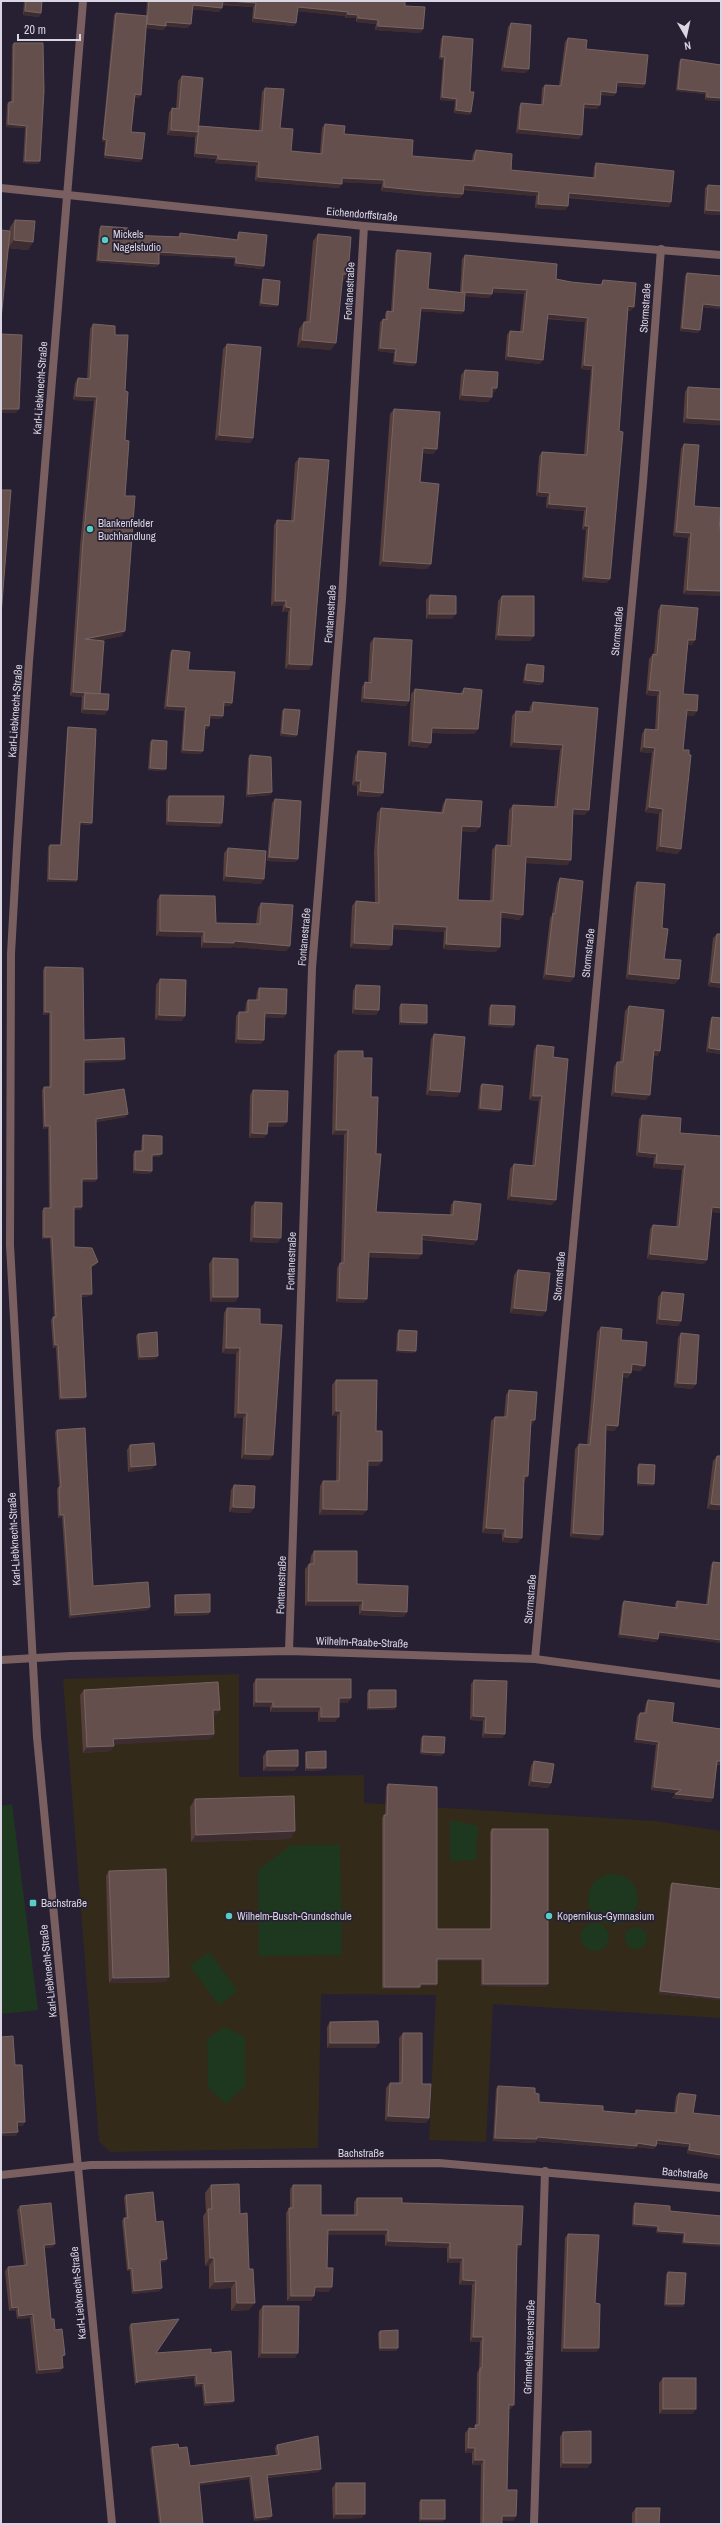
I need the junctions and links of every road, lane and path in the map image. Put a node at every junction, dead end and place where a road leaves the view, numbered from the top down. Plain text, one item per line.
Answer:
1 (83, 1) edge
2 (1, 188) edge
3 (67, 195) junction
4 (364, 226) junction
5 (661, 249) junction
6 (721, 255) edge
7 (289, 1651) junction
8 (31, 1658) junction
9 (535, 1659) junction
10 (1, 1660) edge
11 (721, 1684) edge
12 (77, 2166) junction
13 (545, 2171) junction
14 (1, 2175) edge
15 (721, 2188) edge
16 (112, 2524) edge
17 (534, 2524) edge

1 - 3 street, Karl-Liebknecht-Straße
2 - 3 street, Eichendorffstraße
3 - 4 street, Eichendorffstraße
3 - 8 street, Karl-Liebknecht-Straße
4 - 5 street, Eichendorffstraße
4 - 7 street, Fontanestraße
5 - 6 street, Eichendorffstraße
5 - 9 street, Stormstraße
7 - 8 street, Wilhelm-Raabe-Straße
7 - 9 street, Wilhelm-Raabe-Straße
8 - 10 street, Wilhelm-Raabe-Straße
8 - 12 street, Karl-Liebknecht-Straße
9 - 11 street, Wilhelm-Raabe-Straße
12 - 13 street, Bachstraße
12 - 14 street, Bachstraße
12 - 16 street, Karl-Liebknecht-Straße
13 - 15 street, Bachstraße
13 - 17 street, Grimmelshausenstraße

